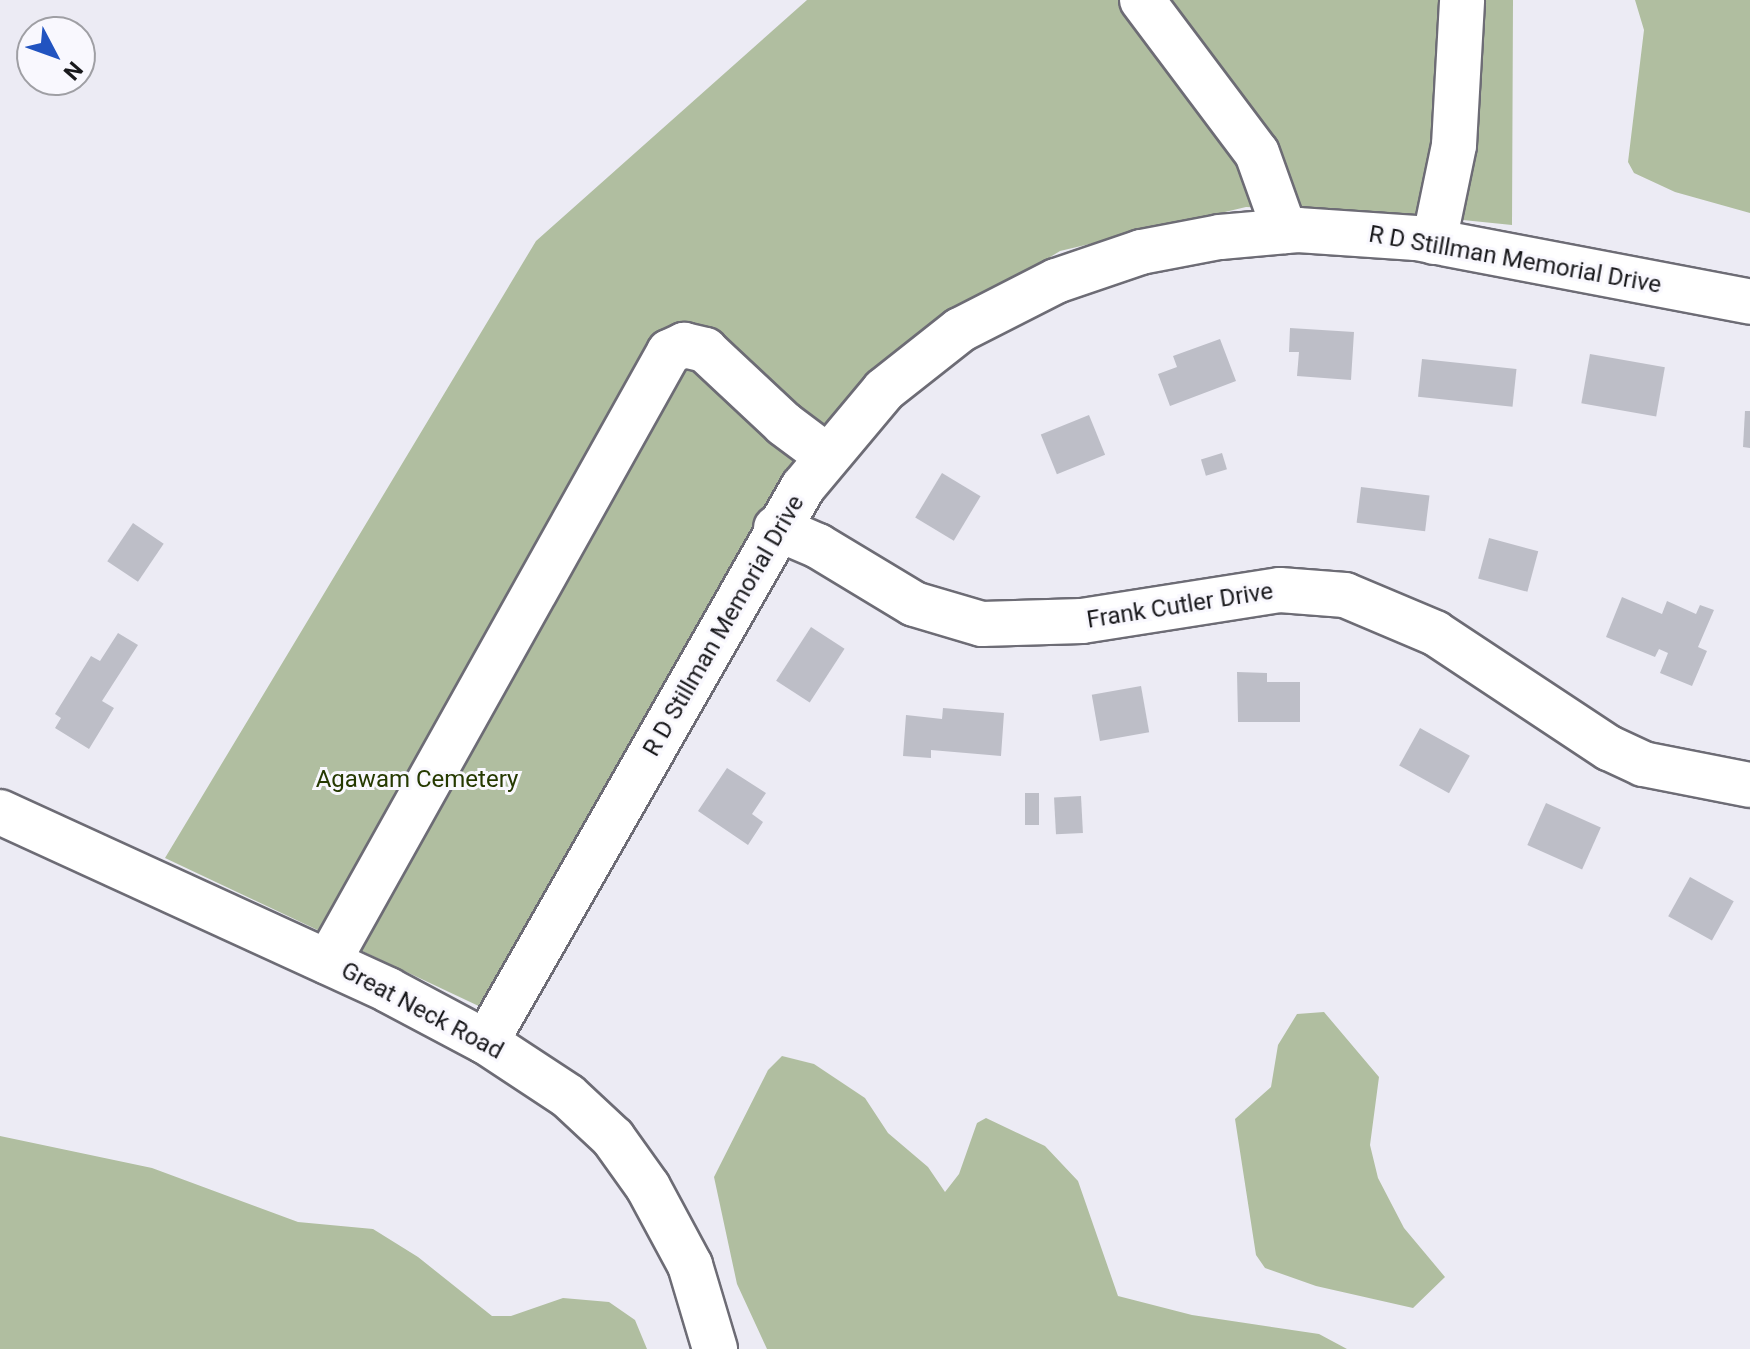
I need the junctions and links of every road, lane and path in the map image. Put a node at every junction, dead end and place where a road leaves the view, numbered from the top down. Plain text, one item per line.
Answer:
1 (1142, 0) edge
2 (1462, 0) edge
3 (1285, 231) junction
4 (1434, 242) junction
5 (1750, 302) edge
6 (827, 456) junction
7 (776, 528) junction
8 (1750, 785) edge
9 (0, 812) edge
10 (328, 962) junction
11 (486, 1042) junction
12 (715, 1349) edge

1 - 3 street
2 - 4 street
3 - 4 street, R D Stillman Memorial Drive
3 - 6 street, R D Stillman Memorial Drive
4 - 5 street, R D Stillman Memorial Drive
6 - 7 street, R D Stillman Memorial Drive
6 - 10 street
7 - 8 street, Frank Cutler Drive
7 - 11 street, R D Stillman Memorial Drive
9 - 10 street, Great Neck Road
10 - 11 street, Great Neck Road
11 - 12 street, Great Neck Road

